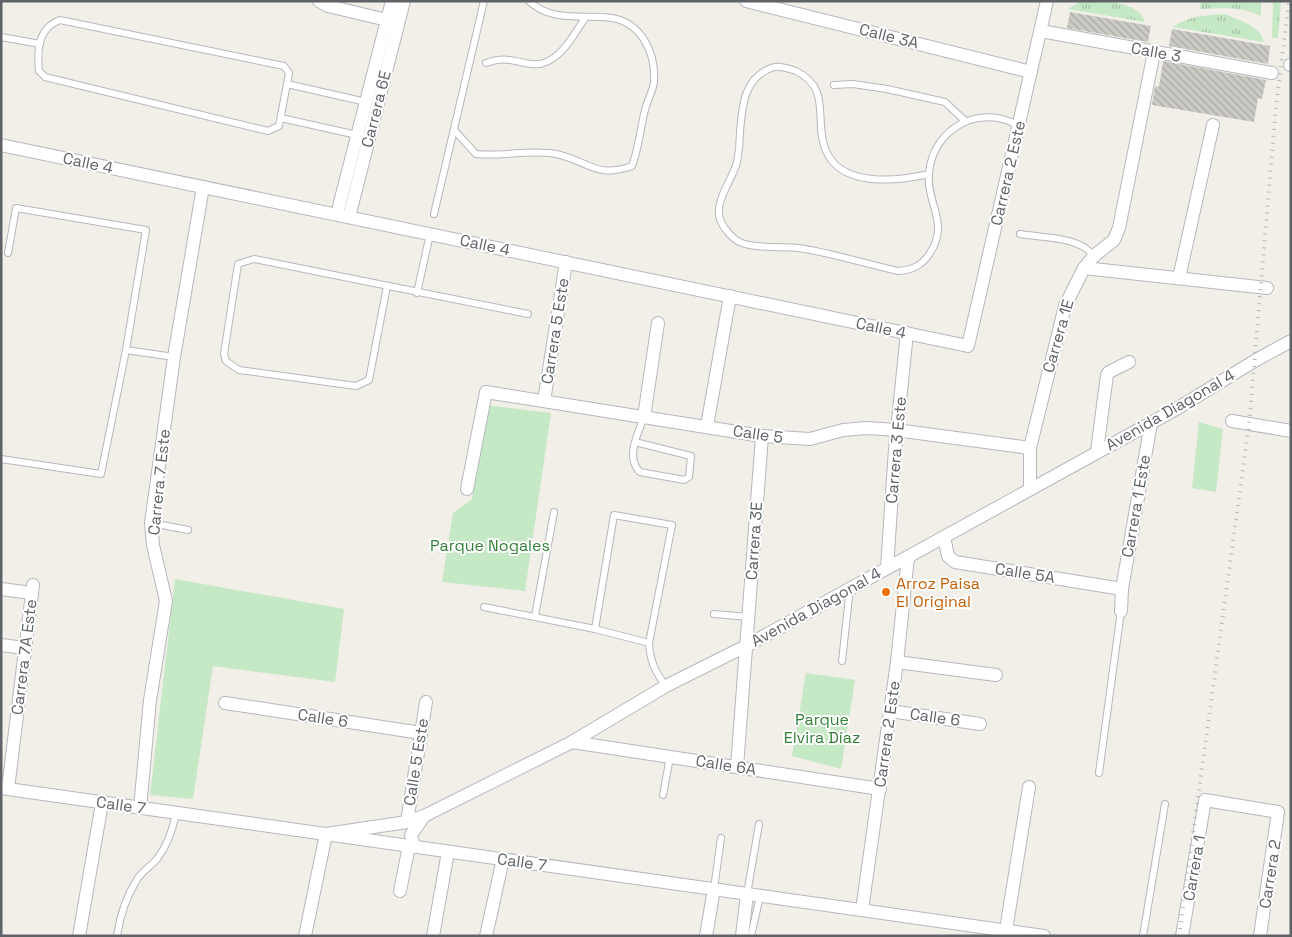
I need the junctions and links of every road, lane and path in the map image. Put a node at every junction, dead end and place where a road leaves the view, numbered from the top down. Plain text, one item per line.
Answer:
1 (319, 1) edge
2 (392, 1) edge
3 (404, 1) edge
4 (484, 1) edge
5 (529, 1) edge
6 (746, 1) edge
7 (1048, 1) edge
8 (585, 18) junction
9 (387, 20) junction
10 (1041, 31) junction
11 (1, 37) edge
12 (40, 44) junction
13 (1154, 52) junction
14 (486, 63) dead end
15 (1031, 72) junction
16 (1272, 73) dead end
17 (287, 84) junction
18 (834, 85) dead end
19 (366, 102) junction
20 (281, 118) junction
21 (965, 121) junction
22 (1213, 125) dead end
23 (1019, 126) junction
24 (455, 131) junction
25 (358, 135) junction
26 (1, 145) edge
27 (929, 174) junction
28 (203, 187) junction
29 (434, 214) dead end
30 (343, 216) junction
31 (430, 234) junction
32 (1020, 234) dead end
33 (8, 253) dead end
34 (1094, 256) junction
35 (566, 262) junction
36 (1084, 268) junction
37 (1179, 278) junction
38 (387, 286) junction
39 (1267, 288) dead end
40 (417, 293) junction
41 (730, 296) junction
42 (528, 314) dead end
43 (658, 323) dead end
44 (907, 333) junction
45 (1291, 341) edge
46 (968, 346) joint
47 (126, 350) junction
48 (174, 357) junction
49 (1129, 362) dead end
50 (544, 401) junction
51 (644, 416) junction
52 (1232, 421) dead end
53 (1151, 423) junction
54 (707, 426) junction
55 (896, 430) junction
56 (1291, 431) edge
57 (762, 436) junction
58 (635, 442) junction
59 (1030, 448) junction
60 (1097, 451) junction
61 (1, 459) edge
62 (467, 489) dead end
63 (1030, 489) junction
64 (554, 512) dead end
65 (151, 523) junction
66 (188, 530) dead end
67 (944, 537) junction
68 (908, 557) junction
69 (887, 568) junction
70 (850, 587) junction
71 (1, 589) edge
72 (1122, 589) junction
73 (484, 607) dead end
74 (1121, 610) joint
75 (714, 614) dead end
76 (535, 616) junction
77 (748, 617) junction
78 (595, 629) junction
79 (649, 643) junction
80 (1, 645) edge
81 (746, 646) junction
82 (25, 648) junction
83 (842, 661) dead end
84 (897, 662) junction
85 (996, 675) dead end
86 (666, 686) junction
87 (426, 702) dead end
88 (225, 703) dead end
89 (890, 711) junction
90 (980, 724) dead end
91 (421, 732) junction
92 (572, 742) junction
93 (670, 757) junction
94 (737, 767) junction
95 (1099, 774) dead end
96 (1029, 786) dead end
97 (5, 789) edge
98 (880, 789) junction
99 (663, 795) dead end
100 (1206, 800) joint
101 (102, 803) junction
102 (1165, 804) dead end
103 (140, 808) junction
104 (176, 813) junction
105 (424, 816) junction
106 (407, 822) junction
107 (759, 824) dead end
108 (326, 834) junction
109 (721, 838) dead end
110 (412, 846) junction
111 (448, 852) junction
112 (503, 859) junction
113 (714, 889) junction
114 (400, 891) dead end
115 (753, 895) junction
116 (862, 910) junction
117 (950, 923) junction
118 (998, 932) edge
119 (79, 936) edge
120 (117, 936) edge
121 (305, 936) edge
122 (433, 936) edge
123 (486, 936) edge
124 (706, 936) edge
125 (742, 936) edge
126 (751, 936) edge
127 (948, 936) edge
128 (1044, 936) edge
129 (1143, 936) edge
130 (1182, 936) edge
131 (1260, 936) edge

1 - 9 street
2 - 9 street, Carrera 6E
3 - 30 street, Carrera 6E
4 - 24 lane
5 - 8 lane
6 - 15 street, Calle 3A
7 - 10 street, Carrera 2 Este
8 - 14 lane
8 - 24 lane
9 - 19 street, Carrera 6E
10 - 13 street, Calle 3
10 - 15 street, Carrera 2 Este
11 - 12 lane
12 - 17 lane
12 - 20 lane
13 - 16 street, Calle 3
13 - 34 street, Carrera 1E
15 - 23 street, Carrera 2 Este
17 - 19 lane
17 - 20 lane
18 - 21 lane
19 - 25 street, Carrera 6E
20 - 25 lane
21 - 23 lane
21 - 27 lane
22 - 37 street
23 - 46 street, Carrera 2 Este
24 - 29 lane
25 - 30 street, Carrera 6E
26 - 28 street, Calle 4
27 - 27 lane
28 - 30 street, Calle 4
28 - 48 street, Carrera 7 Este
30 - 31 street, Calle 4
31 - 35 street, Calle 4
31 - 40 lane
32 - 34 lane
33 - 47 lane
34 - 36 street, Carrera 1E
35 - 41 street, Calle 4
35 - 50 street, Carrera 5 Este
36 - 37 street
36 - 59 street, Carrera 1E
37 - 39 street
38 - 38 lane
38 - 40 lane
40 - 42 lane
41 - 44 street, Calle 4
41 - 54 street
43 - 51 street
44 - 46 street, Calle 4
44 - 55 street, Carrera 3 Este
45 - 53 street, Avenida Diagonal 4
47 - 48 lane
47 - 61 lane
48 - 65 street, Carrera 7 Este
49 - 60 street
50 - 51 street, Calle 5
50 - 62 street, Calle 5
51 - 54 street, Calle 5
51 - 58 lane
52 - 56 street
53 - 60 street, Avenida Diagonal 4
53 - 72 street, Carrera 1 Este
54 - 57 street, Calle 5
55 - 57 street, Calle 5
55 - 59 street, Calle 5
55 - 69 street, Carrera 3 Este
57 - 77 street, Carrera 3E
58 - 58 lane
59 - 63 street, Carrera 1E
60 - 63 street, Avenida Diagonal 4
63 - 67 street, Avenida Diagonal 4
64 - 76 lane
65 - 66 lane
65 - 103 street, Carrera 7 Este
67 - 68 street, Avenida Diagonal 4
67 - 72 street, Calle 5A
68 - 69 street, Avenida Diagonal 4
68 - 84 street, Carrera 2 Este
69 - 70 street, Avenida Diagonal 4
70 - 81 street, Avenida Diagonal 4
70 - 83 lane
71 - 82 street, Carrera 7A Este
72 - 74 street, Carrera 1 Este
73 - 76 lane
74 - 95 lane
75 - 77 lane
76 - 78 lane
77 - 81 street, Carrera 3E
78 - 79 lane
78 - 79 lane
79 - 86 lane
80 - 82 street
81 - 86 street, Avenida Diagonal 4
81 - 94 street, Carrera 3E
82 - 97 street, Carrera 7A Este
84 - 85 street
84 - 89 street, Carrera 2 Este
86 - 92 street, Avenida Diagonal 4
87 - 91 street, Calle 5 Este
88 - 91 street, Calle 6
89 - 90 street, Calle 6
89 - 98 street, Carrera 2 Este
91 - 106 street, Calle 5 Este
92 - 93 street, Calle 6A
92 - 105 street, Avenida Diagonal 4
93 - 94 street, Calle 6A
93 - 99 lane
94 - 98 street, Calle 6A
96 - 118 street
97 - 101 street, Calle 7
98 - 116 street, Carrera 2 Este
100 - 130 street, Carrera 1
100 - 131 street, Carrera 2
101 - 103 street, Calle 7
101 - 119 street
102 - 129 lane
103 - 104 street, Calle 7
104 - 108 street, Calle 7
104 - 120 lane
105 - 106 street, Avenida Diagonal 4
105 - 110 street
106 - 108 street, Avenida Diagonal 4
107 - 115 lane
108 - 110 street, Calle 7
108 - 121 street
109 - 113 lane
110 - 111 street, Calle 7
110 - 114 street
111 - 112 street, Calle 7
111 - 122 street
112 - 113 street, Calle 7
112 - 123 street
113 - 115 street, Calle 7
113 - 124 street
115 - 116 street, Calle 7
115 - 125 street
115 - 126 lane
116 - 117 street, Calle 7
117 - 118 street, Calle 7
117 - 127 street
118 - 128 street, Calle 7

